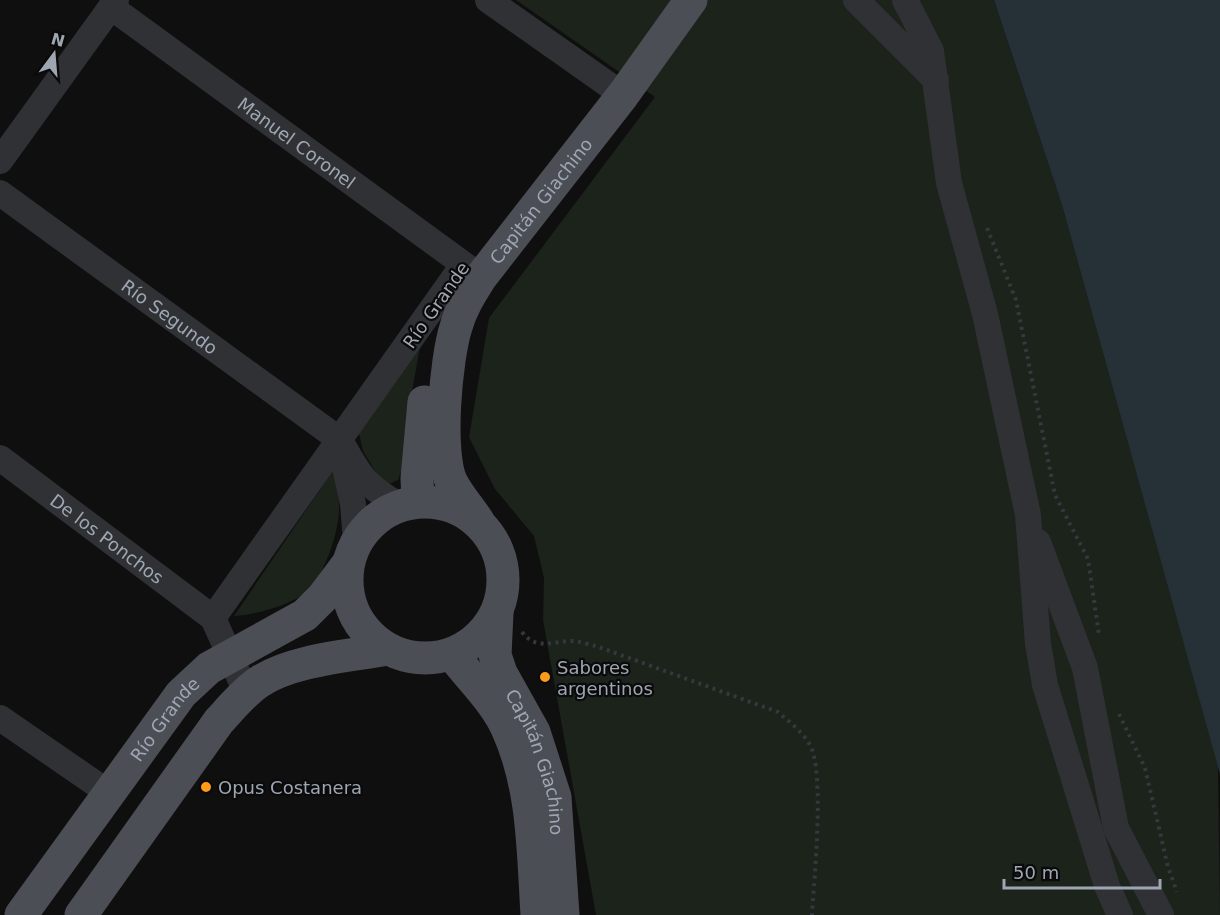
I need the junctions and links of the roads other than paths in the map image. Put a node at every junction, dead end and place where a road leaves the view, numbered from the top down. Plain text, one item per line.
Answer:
1 (488, 0) edge
2 (669, 0) edge
3 (691, 0) edge
4 (856, 0) edge
5 (905, 0) edge
6 (114, 4) edge
7 (936, 80) junction
8 (615, 89) junction
9 (0, 161) edge
10 (0, 193) edge
11 (472, 271) junction
12 (340, 440) junction
13 (0, 458) edge
14 (409, 503) junction
15 (1028, 515) junction
16 (478, 521) junction
17 (352, 553) junction
18 (499, 607) junction
19 (213, 618) junction
20 (388, 649) junction
21 (452, 654) junction
22 (230, 657) junction
23 (246, 692) junction
24 (0, 718) edge
25 (109, 793) junction
26 (21, 915) edge
27 (81, 915) edge
28 (537, 915) edge
29 (563, 915) edge
30 (1120, 915) edge
31 (1161, 915) edge

1 - 8 street
2 - 8 main road, Río Grande
3 - 8 main road
4 - 7 street
5 - 7 street
6 - 9 street
6 - 11 street, Manuel Coronel
7 - 15 street
8 - 11 main road, Río Grande
10 - 12 street, Río Segundo
11 - 12 street, Río Grande
11 - 14 main road
11 - 16 main road, Capitán Giachino
12 - 14 street
12 - 17 street
12 - 19 street, Río Grande
13 - 19 street, De los Ponchos
14 - 16 main road
14 - 17 main road
15 - 30 street
15 - 31 street
16 - 18 main road
17 - 20 main road
17 - 22 main road, Río Grande
18 - 21 main road
18 - 29 main road, Capitán Giachino
19 - 22 street
20 - 21 main road
20 - 23 main road
21 - 28 main road, Capitán Giachino
22 - 23 street
22 - 25 main road, Río Grande
23 - 27 main road
24 - 25 street
25 - 26 main road, Río Grande

